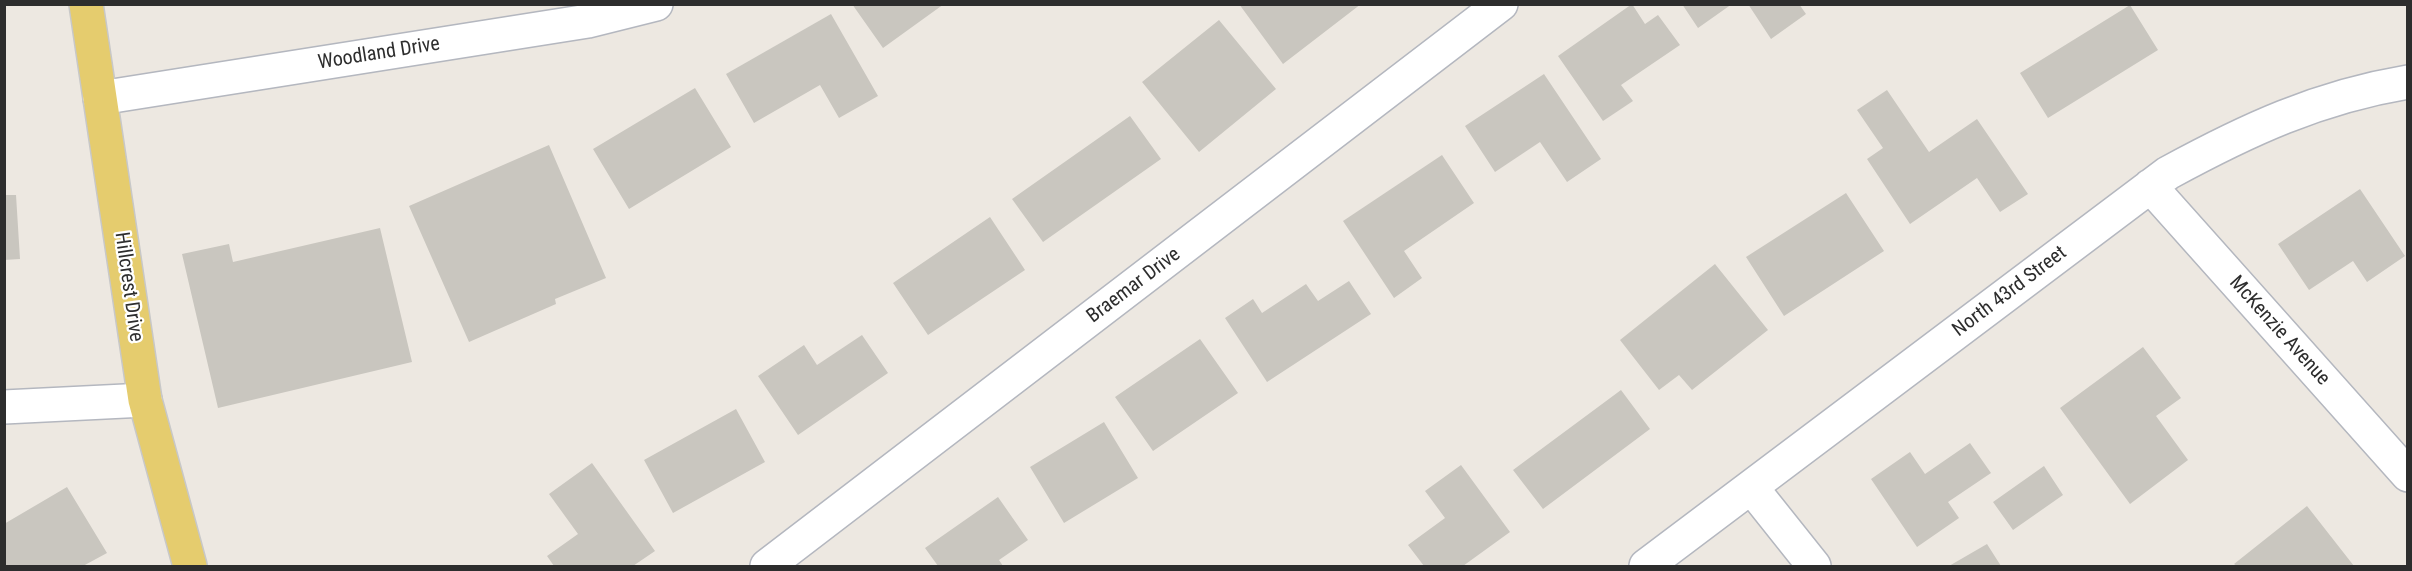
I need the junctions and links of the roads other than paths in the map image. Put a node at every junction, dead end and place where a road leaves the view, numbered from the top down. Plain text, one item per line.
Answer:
1 (86, 4) edge
2 (656, 4) edge
3 (1501, 4) edge
4 (2408, 82) edge
5 (100, 98) junction
6 (2150, 186) junction
7 (145, 400) junction
8 (4, 407) edge
9 (2408, 475) edge
10 (1751, 487) junction
11 (190, 567) edge
12 (767, 567) edge
13 (1646, 567) edge
14 (1814, 567) edge

1 - 5 main road, Hillcrest Drive
2 - 5 street, Woodland Drive
3 - 12 street, Braemar Drive
4 - 6 street, North 43rd Street
5 - 7 main road, Hillcrest Drive
6 - 9 street, McKenzie Avenue
6 - 10 street, North 43rd Street
7 - 8 street
7 - 11 main road, Hillcrest Drive
10 - 13 street, North 43rd Street
10 - 14 street

